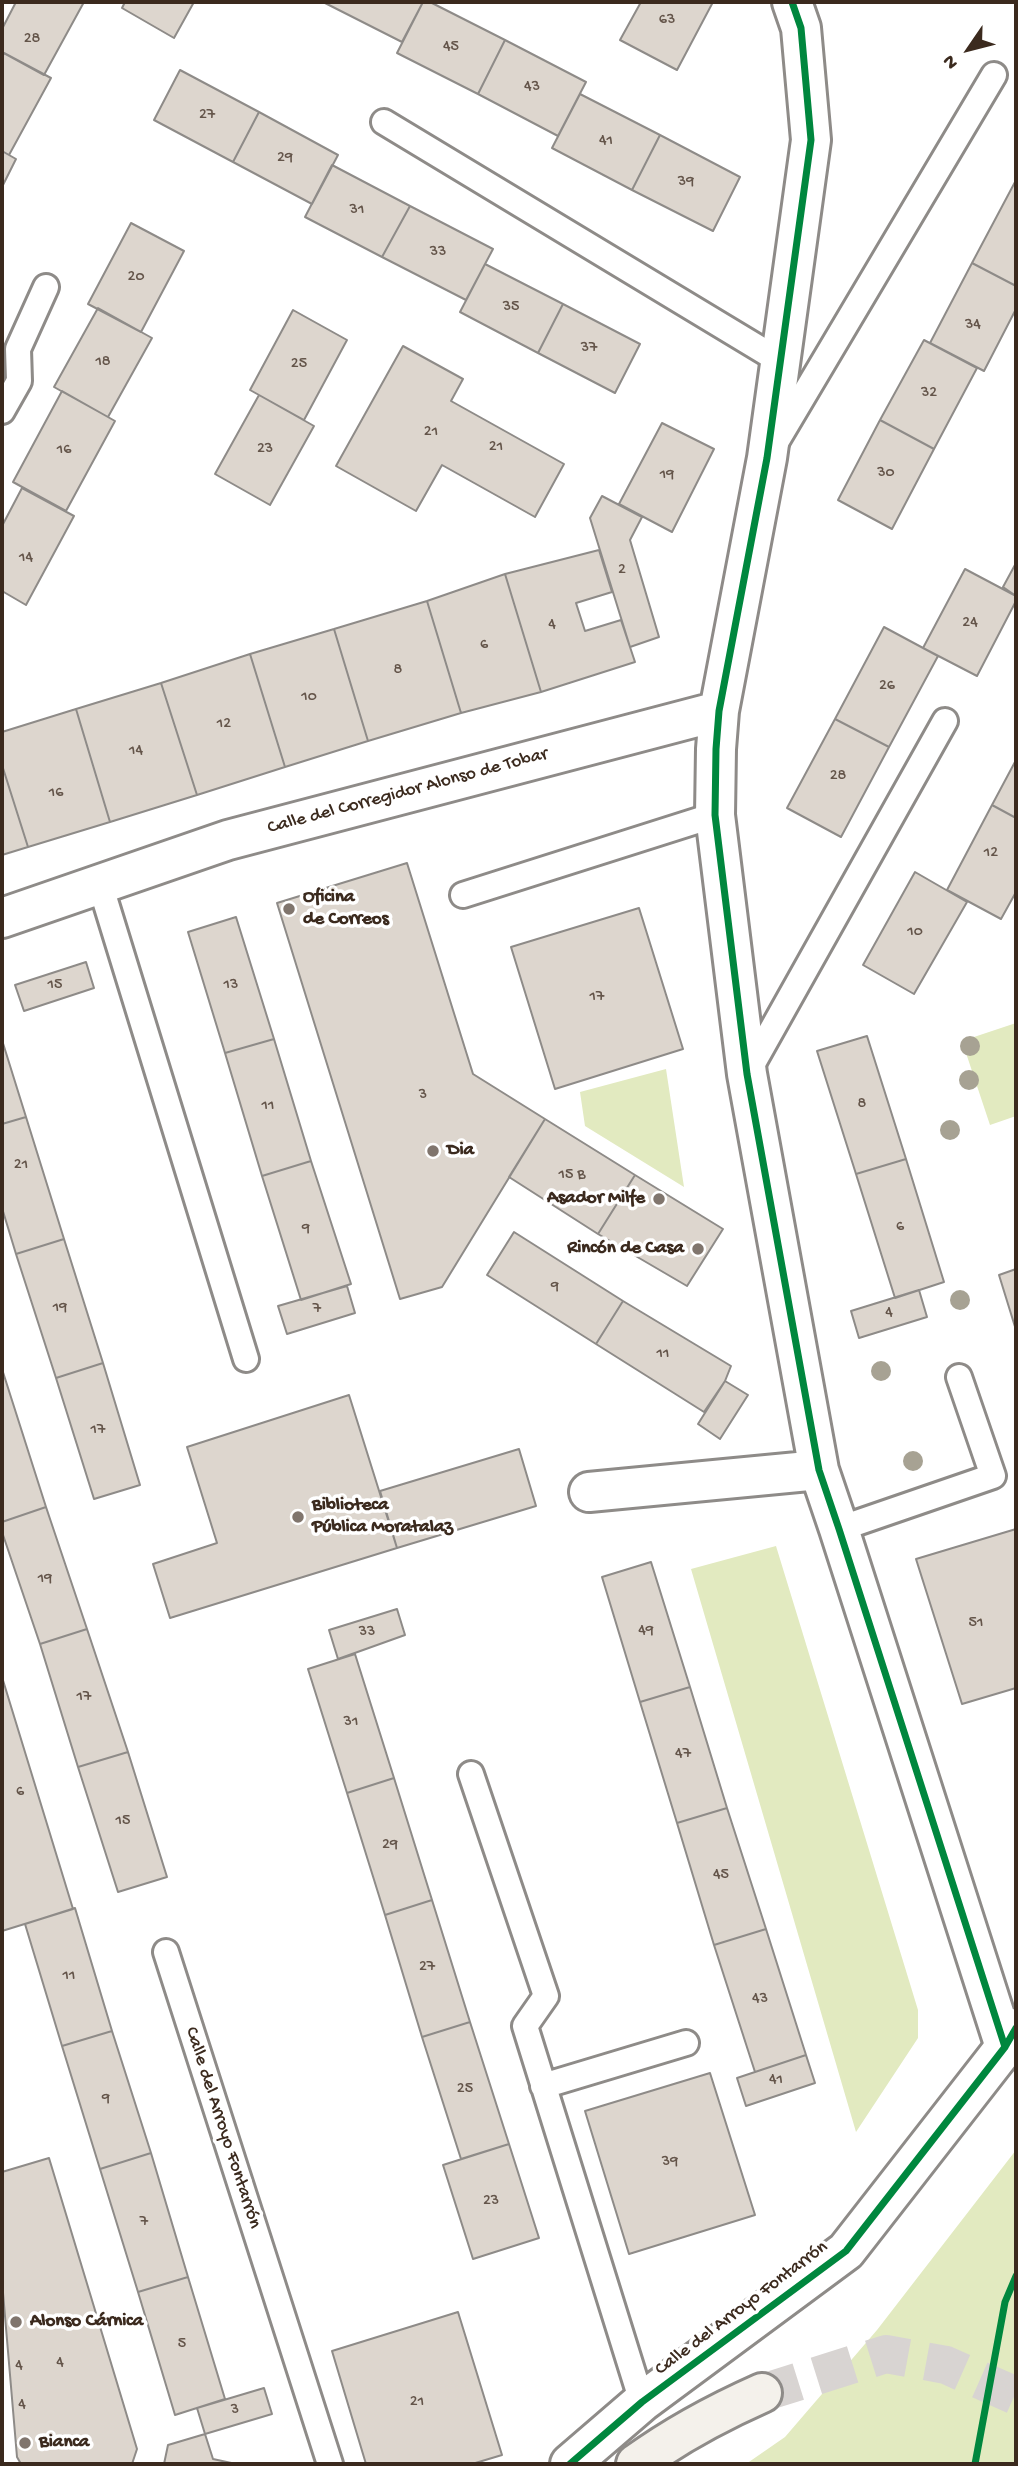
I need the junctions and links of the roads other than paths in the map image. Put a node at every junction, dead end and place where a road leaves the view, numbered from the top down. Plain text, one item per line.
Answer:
1 (792, 2) edge
2 (994, 75) dead end
3 (384, 122) dead end
4 (46, 287) dead end
5 (780, 361) junction
6 (2, 411) edge
7 (767, 458) junction
8 (719, 711) junction
9 (945, 721) dead end
10 (715, 815) junction
11 (100, 884) junction
12 (463, 895) dead end
13 (2, 918) edge
14 (747, 1074) junction
15 (246, 1359) dead end
16 (959, 1377) dead end
17 (819, 1470) junction
18 (589, 1492) dead end
19 (839, 1529) junction
20 (471, 1773) dead end
21 (166, 1952) dead end
22 (1011, 2037) edge
23 (686, 2043) dead end
24 (543, 2086) junction
25 (762, 2393) tunnel mouth
26 (642, 2402) junction
27 (330, 2464) edge
28 (570, 2464) edge
29 (636, 2464) edge

1 - 5 street
2 - 7 lane
3 - 5 lane
4 - 6 lane
5 - 7 street
7 - 8 street
8 - 10 street
8 - 11 street, Calle del Corregidor Alonso de Tobar
9 - 14 lane
10 - 12 lane
10 - 14 street
11 - 13 street, Calle del Corregidor Alonso de Tobar
11 - 15 lane
14 - 17 street
16 - 19 lane
17 - 18 street
17 - 19 street
19 - 22 street
20 - 24 lane
21 - 27 lane, Calle del Arroyo Fontarrón
22 - 26 street, Calle del Arroyo Fontarrón
23 - 24 lane
24 - 26 lane
25 - 29 highway
26 - 28 street, Calle del Arroyo Fontarrón

